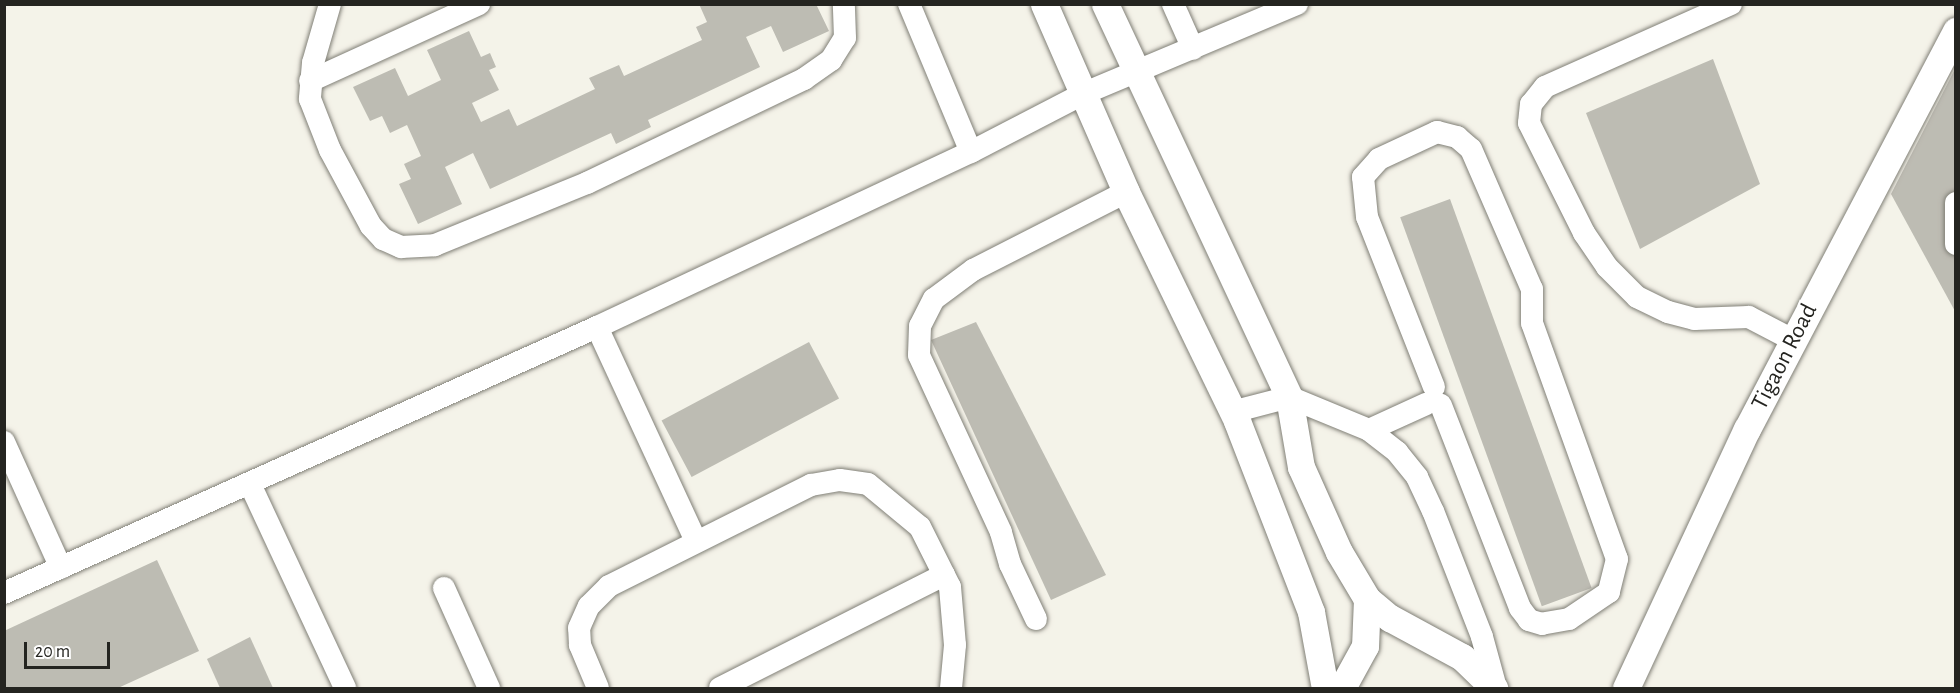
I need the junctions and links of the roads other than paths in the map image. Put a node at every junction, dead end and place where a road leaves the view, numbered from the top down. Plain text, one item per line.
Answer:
1 (330, 4) edge
2 (479, 4) edge
3 (844, 4) edge
4 (909, 4) edge
5 (1044, 4) edge
6 (1105, 4) edge
7 (1173, 4) edge
8 (1297, 4) edge
9 (1731, 4) edge
10 (1252, 13) edge
11 (1956, 31) edge
12 (1193, 48) junction
13 (1137, 72) junction
14 (310, 81) junction
15 (1085, 93) junction
16 (971, 152) junction
17 (1126, 192) junction
18 (1956, 203) edge
19 (1956, 244) edge
20 (597, 327) junction
21 (1795, 341) junction
22 (1289, 397) junction
23 (1433, 399) junction
24 (1232, 412) junction
25 (1369, 430) junction
26 (4, 442) edge
27 (250, 484) junction
28 (696, 541) junction
29 (61, 568) junction
30 (944, 575) junction
31 (444, 588) dead end
32 (4, 593) edge
33 (1367, 599) junction
34 (1036, 619) dead end
35 (345, 688) edge
36 (489, 688) edge
37 (598, 688) edge
38 (720, 688) edge
39 (951, 688) edge
40 (1325, 688) edge
41 (1342, 688) edge
42 (1495, 688) edge
43 (1626, 688) edge

1 - 14 street
2 - 14 street
3 - 14 street
4 - 16 street
5 - 15 street
6 - 13 street
7 - 12 street
8 - 10 street
9 - 21 street
10 - 12 street
11 - 21 street, Tigaon Road
12 - 13 street
13 - 15 street
13 - 22 street
15 - 16 street
15 - 17 street
16 - 20 street
17 - 24 street
17 - 34 street
18 - 19 street
20 - 27 street
20 - 28 street
21 - 43 street, Tigaon Road
22 - 24 street
22 - 25 street
22 - 33 street
23 - 23 street
23 - 25 street
24 - 40 street
25 - 42 street
26 - 29 street
27 - 29 street
27 - 35 street
28 - 30 street
28 - 37 street
29 - 32 street
30 - 38 street
30 - 39 street
31 - 36 street
33 - 41 street
33 - 42 street

